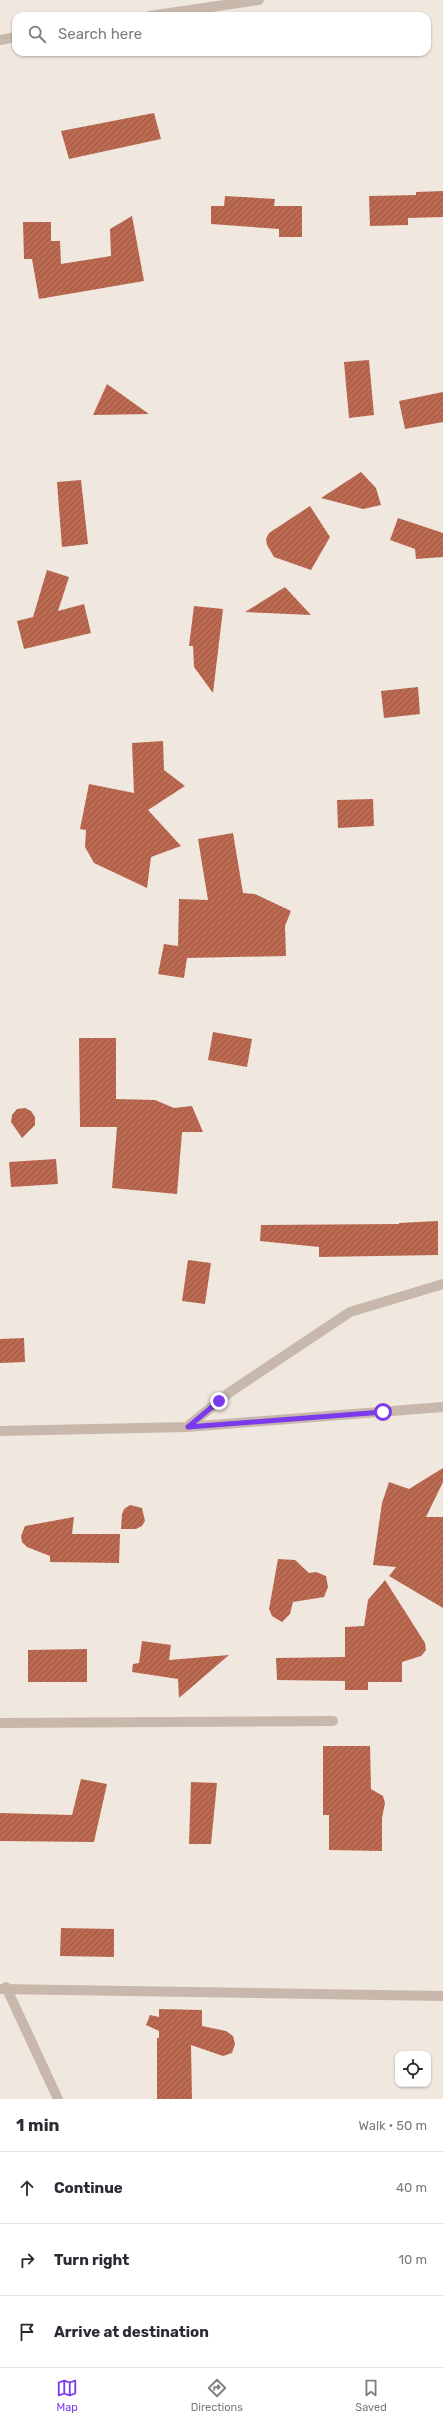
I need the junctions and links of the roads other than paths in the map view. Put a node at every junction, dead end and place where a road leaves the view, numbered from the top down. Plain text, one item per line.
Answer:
1 (259, 0) edge
2 (176, 12) edge
3 (12, 38) edge
4 (0, 40) edge
5 (443, 1284) edge
6 (443, 1407) edge
7 (188, 1427) junction
8 (0, 1431) edge
9 (332, 1721) dead end
10 (0, 1723) edge
11 (3, 1988) edge
12 (443, 1996) edge
13 (58, 2099) edge

1 - 2 street
3 - 4 street
5 - 7 street
6 - 7 street
7 - 8 street
9 - 10 street
11 - 12 street
11 - 13 street

